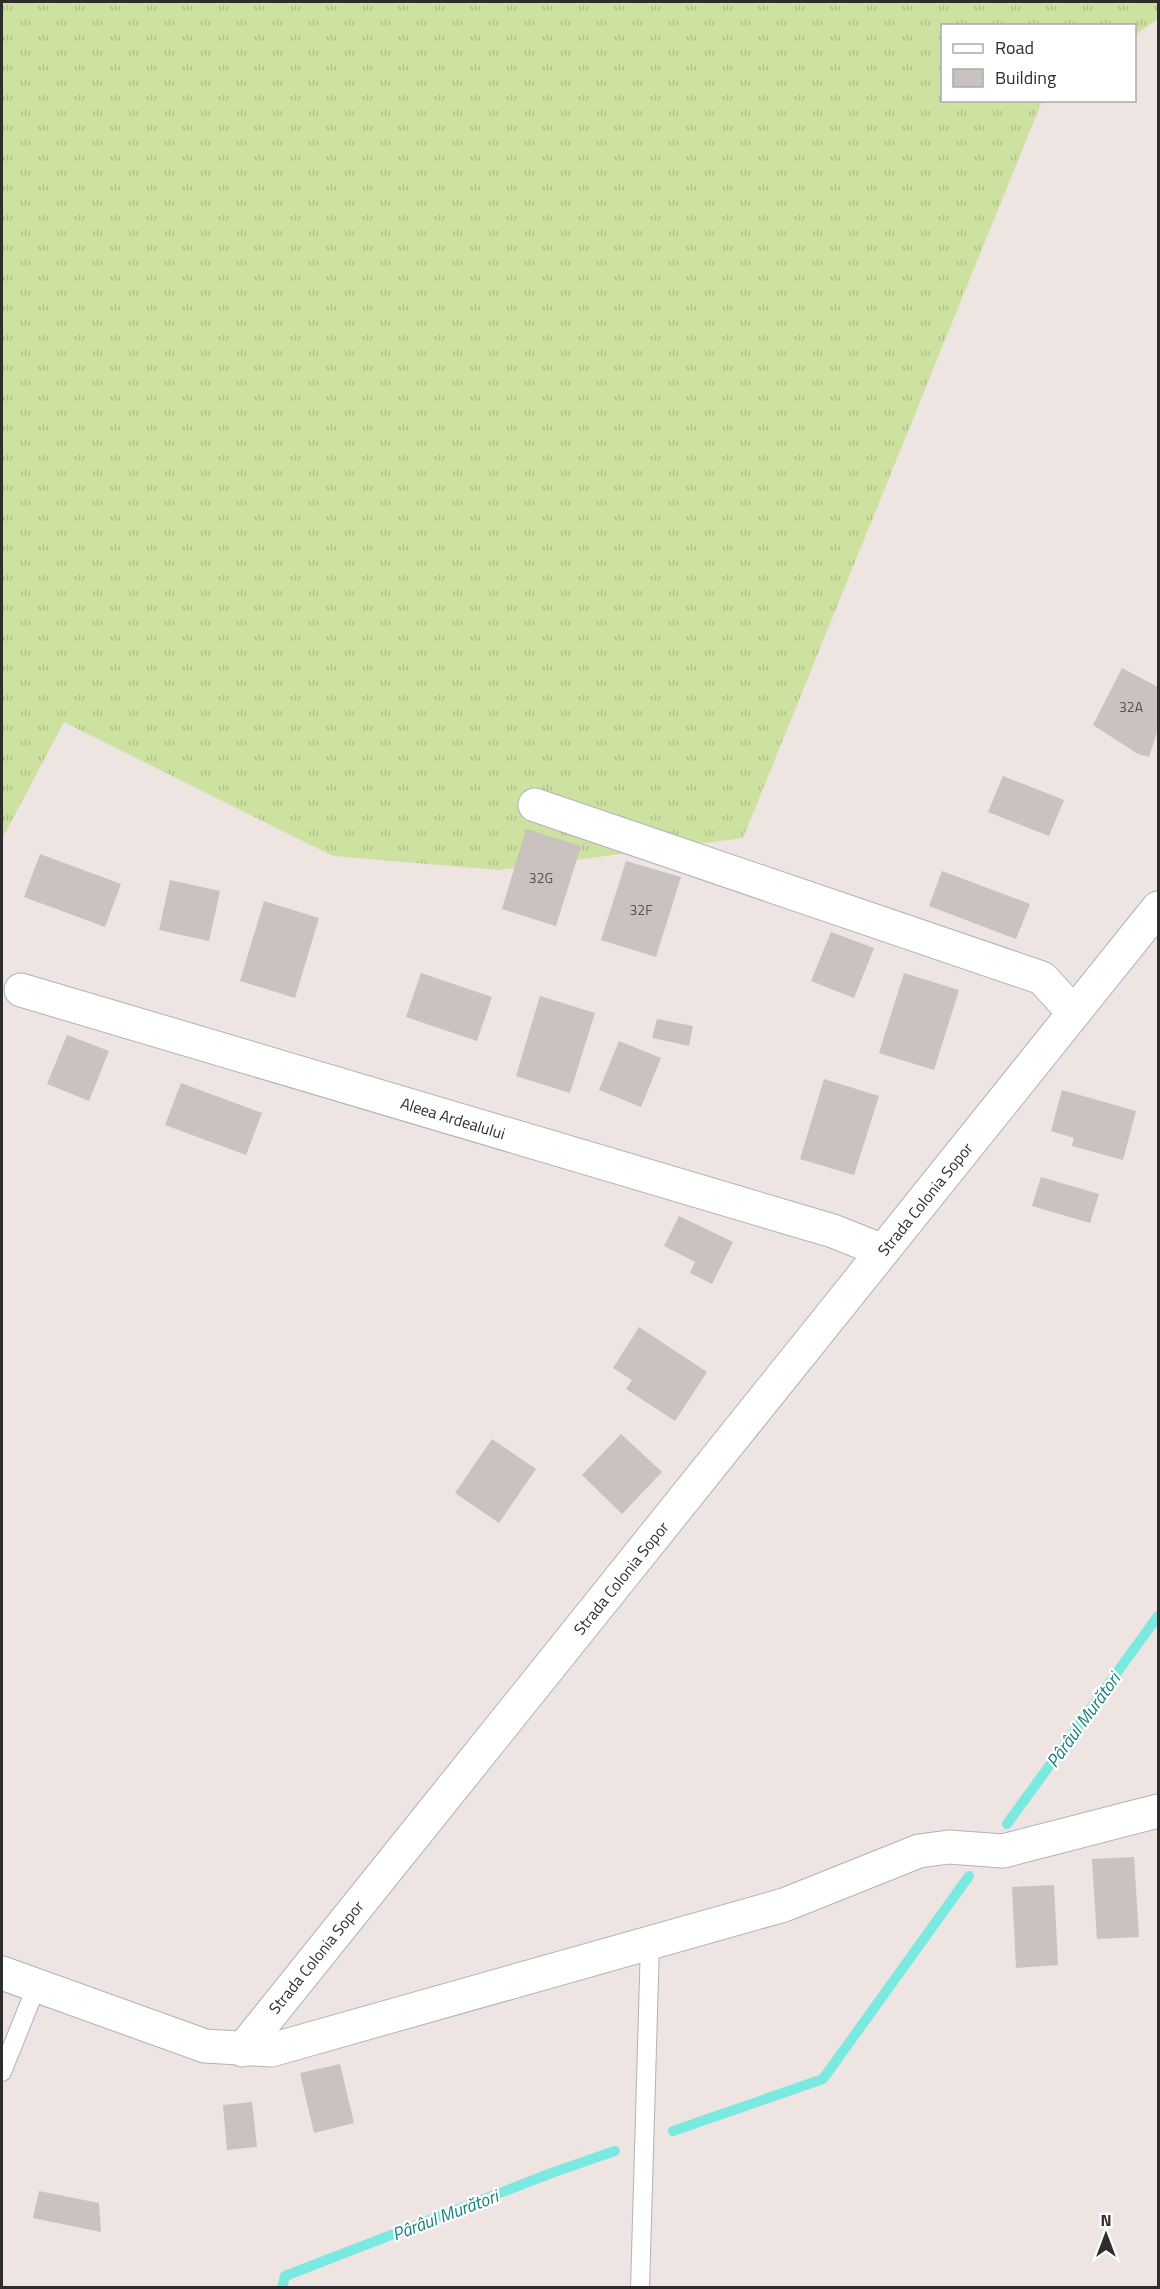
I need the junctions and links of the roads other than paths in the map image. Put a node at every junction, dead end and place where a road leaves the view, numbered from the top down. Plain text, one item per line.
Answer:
1 (535, 805) dead end
2 (1158, 908) edge
3 (21, 990) dead end
4 (1074, 1013) junction
5 (883, 1251) junction
6 (1158, 1811) edge
7 (650, 1943) junction
8 (2, 1973) edge
9 (37, 1985) junction
10 (242, 2050) junction
11 (2, 2072) edge
12 (640, 2288) edge

1 - 4 street
2 - 4 street, Strada Colonia Sopor
3 - 5 street, Aleea Ardealului
4 - 5 street, Strada Colonia Sopor
5 - 10 street, Strada Colonia Sopor
6 - 7 street
7 - 10 street
7 - 12 lane
8 - 9 street
9 - 10 street
9 - 11 lane

